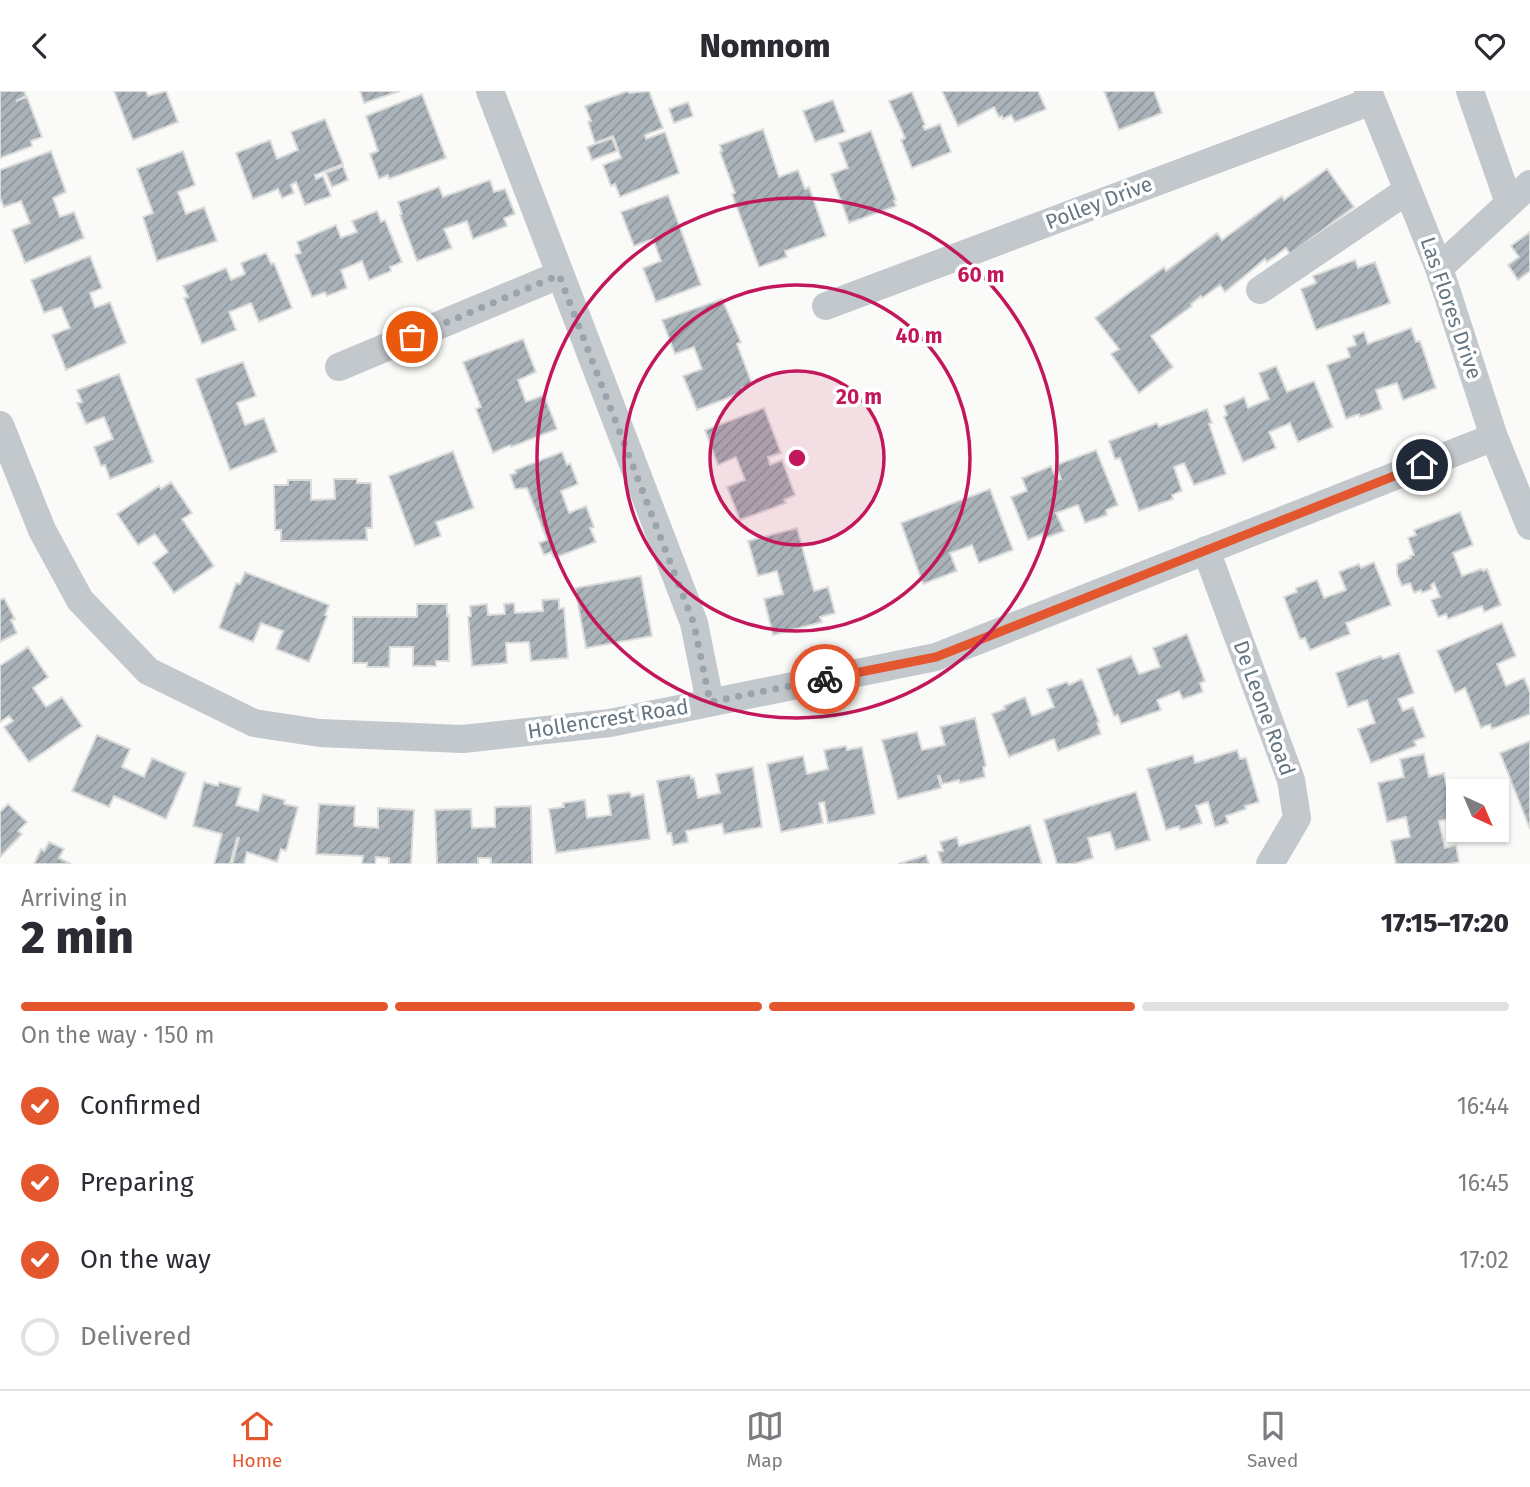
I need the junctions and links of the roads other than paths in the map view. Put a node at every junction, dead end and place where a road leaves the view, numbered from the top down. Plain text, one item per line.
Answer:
1 (490, 91) edge
2 (1470, 91) edge
3 (1370, 96) edge
4 (1530, 184) edge
5 (1408, 190) junction
6 (1509, 203) junction
7 (1439, 268) junction
8 (559, 275) junction
9 (1260, 290) dead end
10 (827, 306) dead end
11 (339, 367) dead end
12 (0, 425) edge
13 (1494, 436) junction
14 (1530, 526) edge
15 (1206, 550) junction
16 (710, 702) junction
17 (1270, 864) edge

1 - 8 street
2 - 6 street
3 - 5 street, Las Flores Drive
3 - 10 street, Polley Drive
4 - 6 street
5 - 7 street, Las Flores Drive
5 - 9 street
6 - 7 street
7 - 13 street, Las Flores Drive
8 - 11 street
8 - 16 street
12 - 16 street, Hollencrest Road
13 - 14 street, Las Flores Drive
13 - 15 street, Hollencrest Road
15 - 16 street, Hollencrest Road
15 - 17 street, De Leone Road

